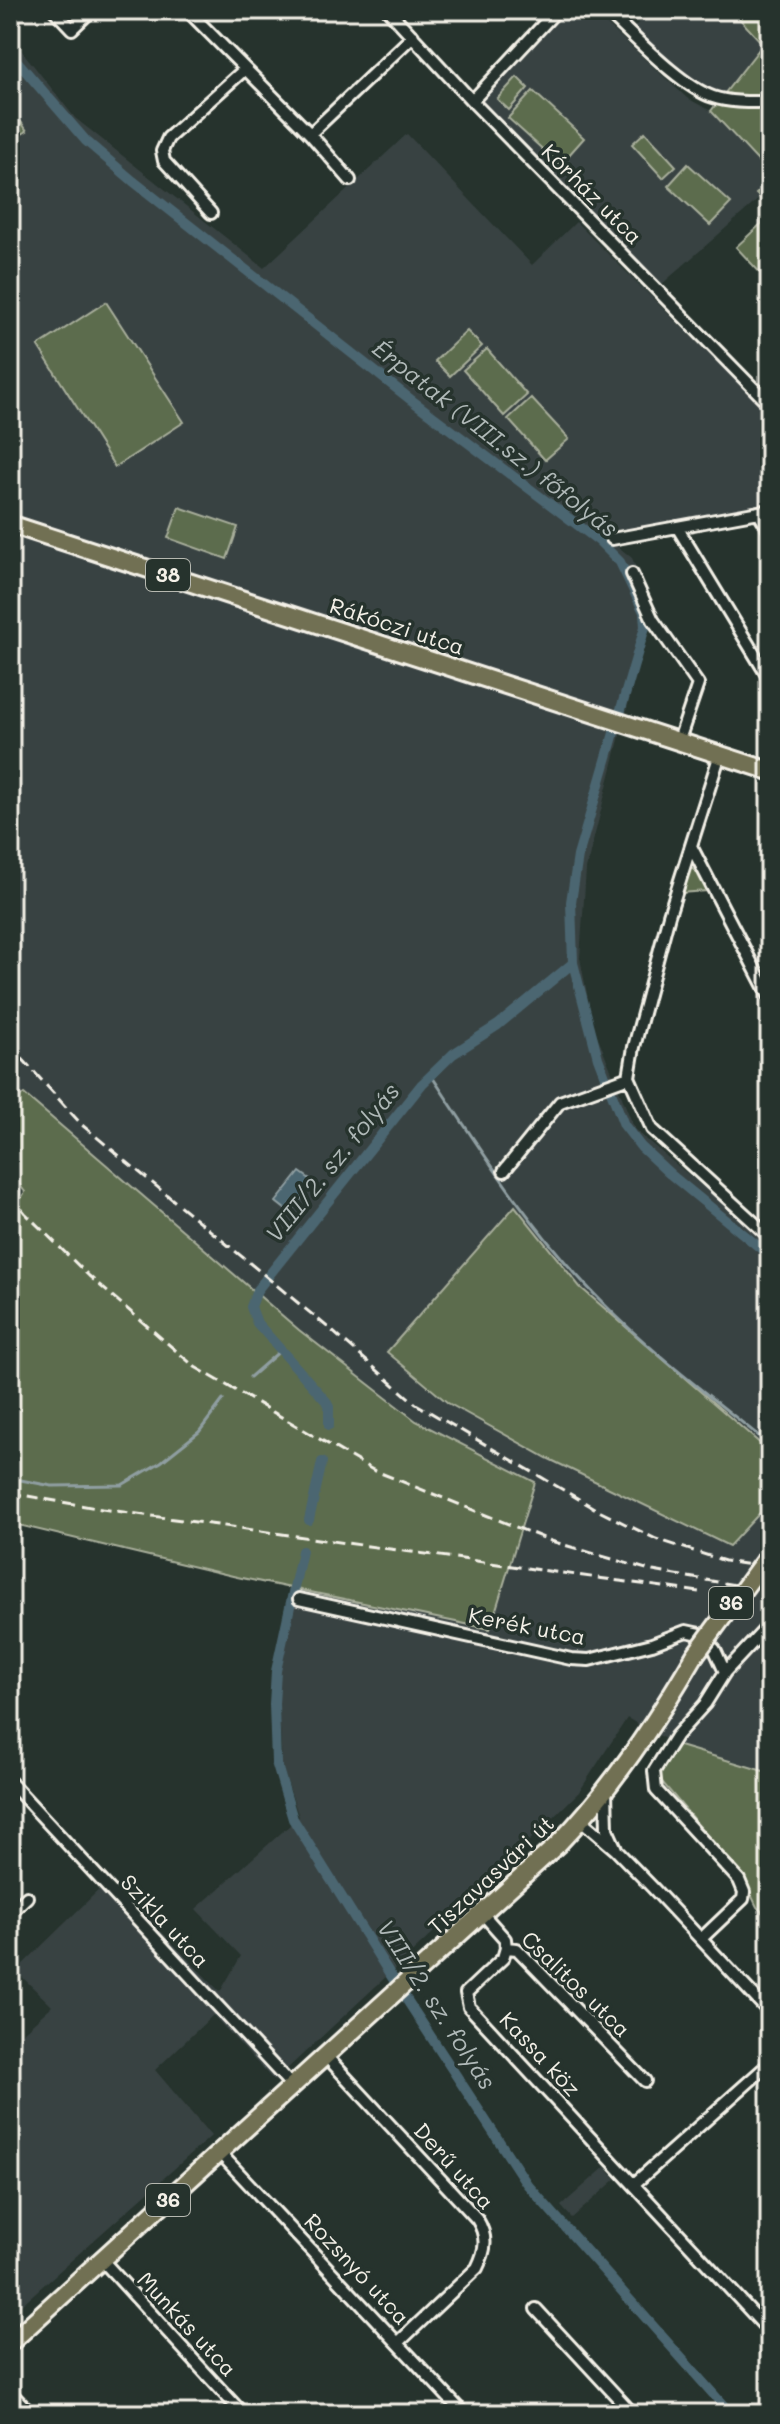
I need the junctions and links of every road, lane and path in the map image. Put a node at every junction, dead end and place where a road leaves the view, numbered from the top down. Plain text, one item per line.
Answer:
1 (54, 10) edge
2 (92, 10) edge
3 (187, 10) edge
4 (388, 10) edge
5 (557, 10) edge
6 (605, 10) edge
7 (413, 36) junction
8 (245, 69) junction
9 (472, 101) junction
10 (770, 102) edge
11 (310, 134) junction
12 (350, 180) dead end
13 (211, 213) dead end
14 (770, 405) edge
15 (764, 511) edge
16 (10, 524) edge
17 (677, 527) junction
18 (770, 531) edge
19 (612, 539) dead end
20 (632, 574) dead end
21 (770, 680) edge
22 (679, 740) junction
23 (720, 754) junction
24 (770, 771) edge
25 (691, 846) junction
26 (770, 998) edge
27 (629, 1077) junction
28 (504, 1171) dead end
29 (770, 1237) edge
30 (770, 1553) edge
31 (299, 1599) dead end
32 (768, 1626) dead end
33 (725, 1672) junction
34 (10, 1782) edge
35 (606, 1791) junction
36 (581, 1820) junction
37 (616, 1850) junction
38 (27, 1897) dead end
39 (10, 1913) edge
40 (482, 1913) junction
41 (701, 1939) junction
42 (506, 1948) junction
43 (770, 2013) edge
44 (326, 2056) junction
45 (770, 2063) edge
46 (645, 2081) dead end
47 (292, 2086) junction
48 (220, 2153) junction
49 (634, 2184) junction
50 (102, 2260) junction
51 (536, 2309) dead end
52 (770, 2332) edge
53 (399, 2342) junction
54 (10, 2343) edge
55 (10, 2392) edge
56 (31, 2414) edge
57 (243, 2414) edge
58 (464, 2414) edge
59 (633, 2414) edge

1 - 2 street
3 - 8 street
4 - 7 street, Kórház utca
5 - 9 street
6 - 10 street
7 - 9 street, Kórház utca
7 - 11 street
8 - 11 street
8 - 13 street
9 - 14 street, Kórház utca
11 - 12 street
15 - 17 street
15 - 18 street
16 - 22 main road, Rákóczi utca / 38
17 - 19 street
17 - 21 street
20 - 22 street
22 - 23 main road, Rákóczi utca / 38
23 - 24 main road, Rákóczi utca / 38
23 - 25 street
25 - 26 street
25 - 27 street
27 - 28 street
27 - 29 street
30 - 35 main road, Tiszavasvári út / 36, bridge
31 - 33 street, Kerék utca
32 - 33 street
33 - 41 street
34 - 47 street, Szikla utca
35 - 36 main road, Tiszavasvári út / 36
35 - 37 street
36 - 37 street
36 - 40 main road, Tiszavasvári út / 36
37 - 41 street
38 - 39 street
40 - 42 street, Csalitos utca
40 - 44 main road, Tiszavasvári út / 36
41 - 43 street
42 - 46 street, Csalitos utca
42 - 49 street, Kassa köz
44 - 47 main road, Tiszavasvári út / 36
44 - 53 street, Derű utca
45 - 49 street
47 - 48 main road, Tiszavasvári út / 36
48 - 50 main road, Tiszavasvári út / 36
48 - 53 street, Rozsnyó utca
49 - 52 street
50 - 54 main road, Tiszavasvári út / 36
50 - 57 street, Munkás utca
51 - 59 street
53 - 58 street, Rozsnyó utca
55 - 56 street

